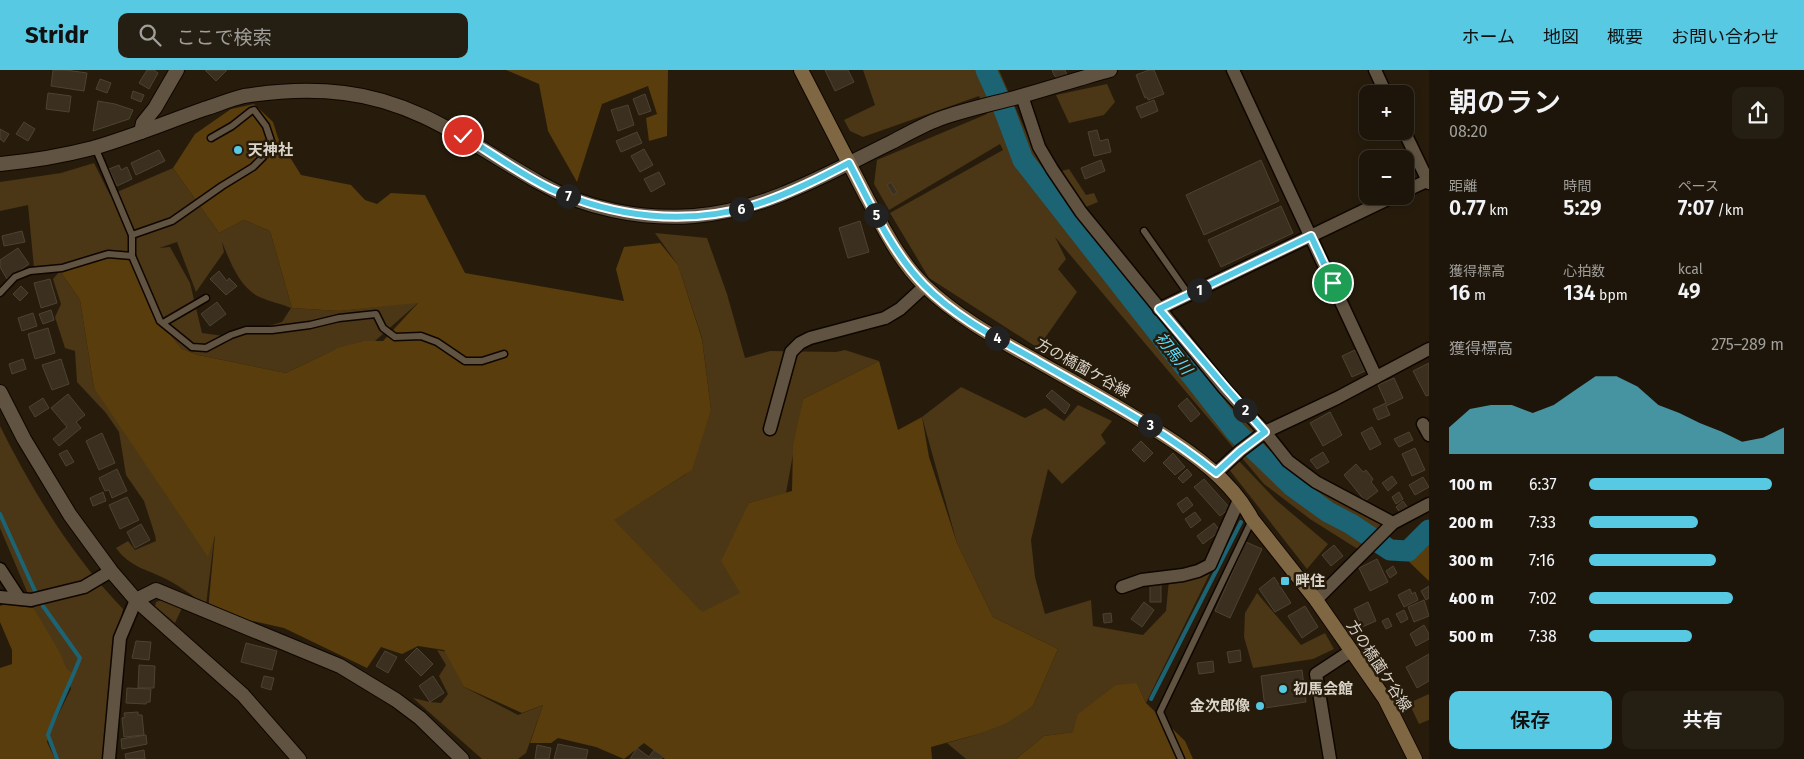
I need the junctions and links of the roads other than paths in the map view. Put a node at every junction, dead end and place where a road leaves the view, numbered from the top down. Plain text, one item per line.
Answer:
1 (177, 70) edge
2 (802, 70) edge
3 (1110, 70) edge
4 (1233, 70) edge
5 (1375, 70) edge
6 (1382, 85) edge
7 (1019, 96) junction
8 (140, 132) junction
9 (211, 138) dead end
10 (1408, 140) edge
11 (95, 147) junction
12 (849, 163) junction
13 (0, 164) edge
14 (1429, 181) edge
15 (1414, 187) edge
16 (1375, 205) edge
17 (1144, 231) dead end
18 (132, 235) junction
19 (1311, 236) junction
20 (132, 256) junction
21 (925, 286) junction
22 (0, 293) edge
23 (1189, 294) junction
24 (206, 298) dead end
25 (1159, 309) junction
26 (163, 323) junction
27 (1429, 349) edge
28 (504, 354) dead end
29 (1376, 377) junction
30 (0, 392) edge
31 (770, 429) dead end
32 (1263, 433) junction
33 (1216, 473) junction
34 (1238, 500) junction
35 (1429, 504) edge
36 (1252, 519) junction
37 (1391, 525) junction
38 (0, 569) edge
39 (111, 571) junction
40 (1122, 587) dead end
41 (0, 597) edge
42 (19, 598) junction
43 (136, 600) junction
44 (1316, 600) junction
45 (1351, 651) junction
46 (109, 759) edge
47 (299, 759) edge
48 (462, 759) edge
49 (1181, 759) edge
50 (1330, 759) edge
51 (1415, 759) edge

1 - 8 street
2 - 12 main road, 方の橋薗ケ谷線
3 - 7 street
4 - 19 street
5 - 6 street
7 - 12 street
7 - 25 street
8 - 11 street
8 - 12 street
9 - 18 lane
10 - 14 street
11 - 13 street
11 - 18 lane
12 - 21 main road, 方の橋薗ケ谷線
14 - 15 street
16 - 19 street
17 - 23 lane
18 - 20 lane
19 - 23 street
19 - 29 street
20 - 22 lane
20 - 26 lane
21 - 31 street
21 - 33 main road, 方の橋薗ケ谷線
23 - 25 street
24 - 26 lane
25 - 32 street
26 - 28 lane
27 - 29 street
29 - 32 street
30 - 39 street
32 - 33 street
32 - 37 street
33 - 34 main road, 方の橋薗ケ谷線
34 - 36 main road, 方の橋薗ケ谷線
34 - 40 street
35 - 37 street
36 - 44 main road, 方の橋薗ケ谷線
36 - 49 lane
37 - 44 street
38 - 42 street
39 - 42 street
39 - 43 street
41 - 42 street
43 - 46 street
43 - 47 street
43 - 48 street
44 - 45 main road, 方の橋薗ケ谷線
45 - 50 street
45 - 51 main road, 方の橋薗ケ谷線

